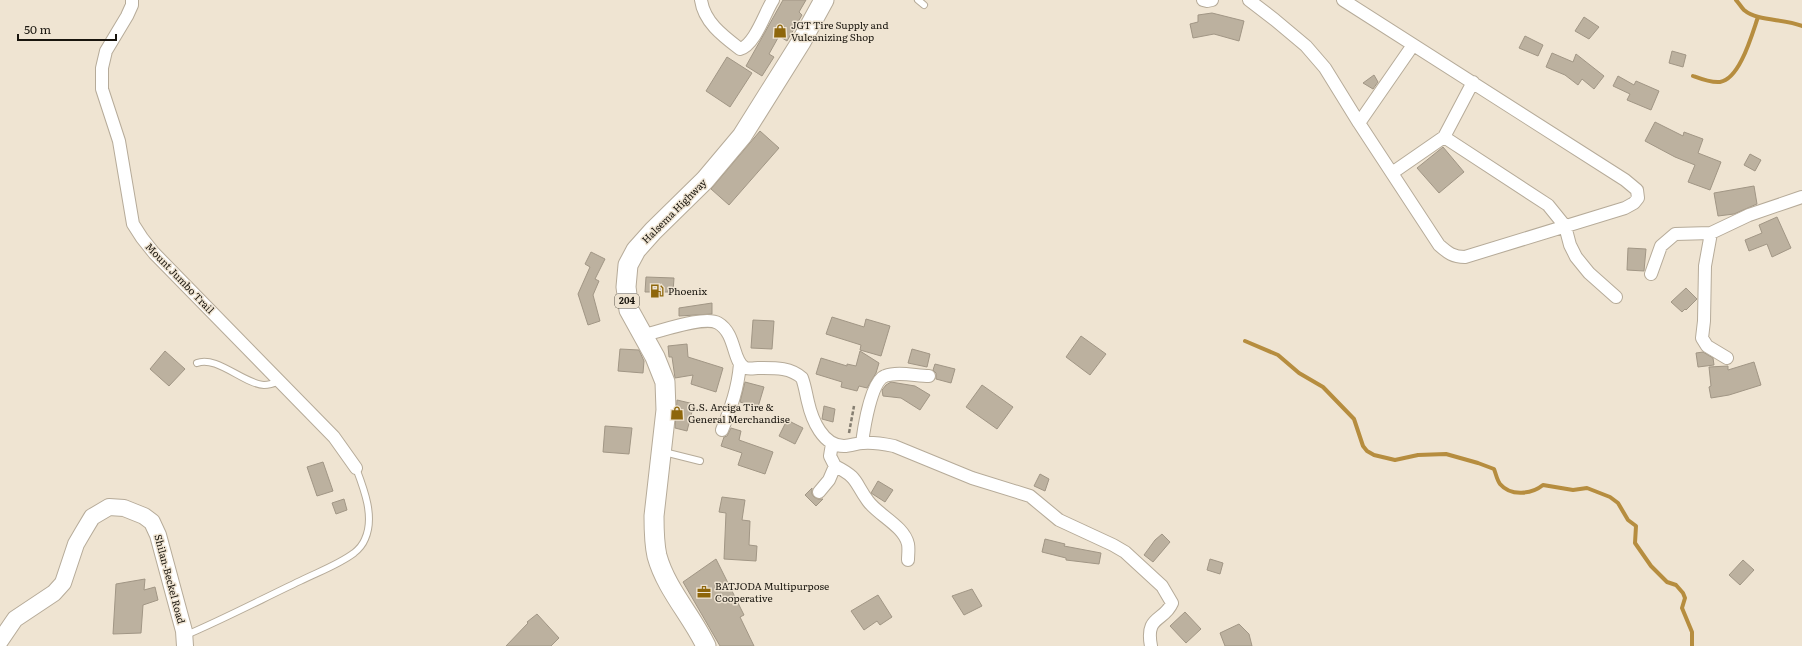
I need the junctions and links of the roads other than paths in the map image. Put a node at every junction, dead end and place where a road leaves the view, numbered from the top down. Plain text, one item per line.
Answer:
1 (132, 0) edge
2 (701, 0) edge
3 (772, 0) edge
4 (824, 0) edge
5 (1203, 0) edge
6 (1212, 0) edge
7 (1248, 0) edge
8 (1343, 0) edge
9 (1413, 45) junction
10 (1473, 82) junction
11 (1359, 123) junction
12 (1444, 137) junction
13 (1392, 172) junction
14 (1802, 197) edge
15 (1565, 226) junction
16 (1712, 233) junction
17 (1651, 274) dead end
18 (1616, 298) dead end
19 (643, 335) junction
20 (1727, 358) dead end
21 (197, 363) dead end
22 (740, 364) junction
23 (929, 376) dead end
24 (280, 381) junction
25 (722, 430) dead end
26 (862, 443) junction
27 (832, 444) junction
28 (661, 451) junction
29 (700, 461) dead end
30 (835, 466) junction
31 (356, 468) joint
32 (819, 492) dead end
33 (908, 560) dead end
34 (0, 641) edge
35 (185, 641) edge
36 (706, 646) edge
37 (1151, 646) edge

1 - 24 street, Mount Jumbo Trail
2 - 3 street
4 - 19 highway, Halsema Highway / 204
5 - 6 street
7 - 11 street
8 - 9 street
9 - 10 street
9 - 11 street
10 - 12 street
10 - 15 street
11 - 13 street
12 - 13 street
12 - 15 street
13 - 15 street
14 - 16 street
15 - 18 street
16 - 17 street
16 - 20 street
19 - 22 street
19 - 28 highway, Halsema Highway / 204
21 - 24 lane
22 - 25 street
22 - 27 street
23 - 26 street
24 - 31 street, Mount Jumbo Trail
26 - 27 street
26 - 37 street
27 - 30 street
28 - 29 lane
28 - 36 highway, Halsema Highway / 204
30 - 32 street
30 - 33 street
31 - 35 lane
34 - 35 main road, Shilan-Beckel Road

